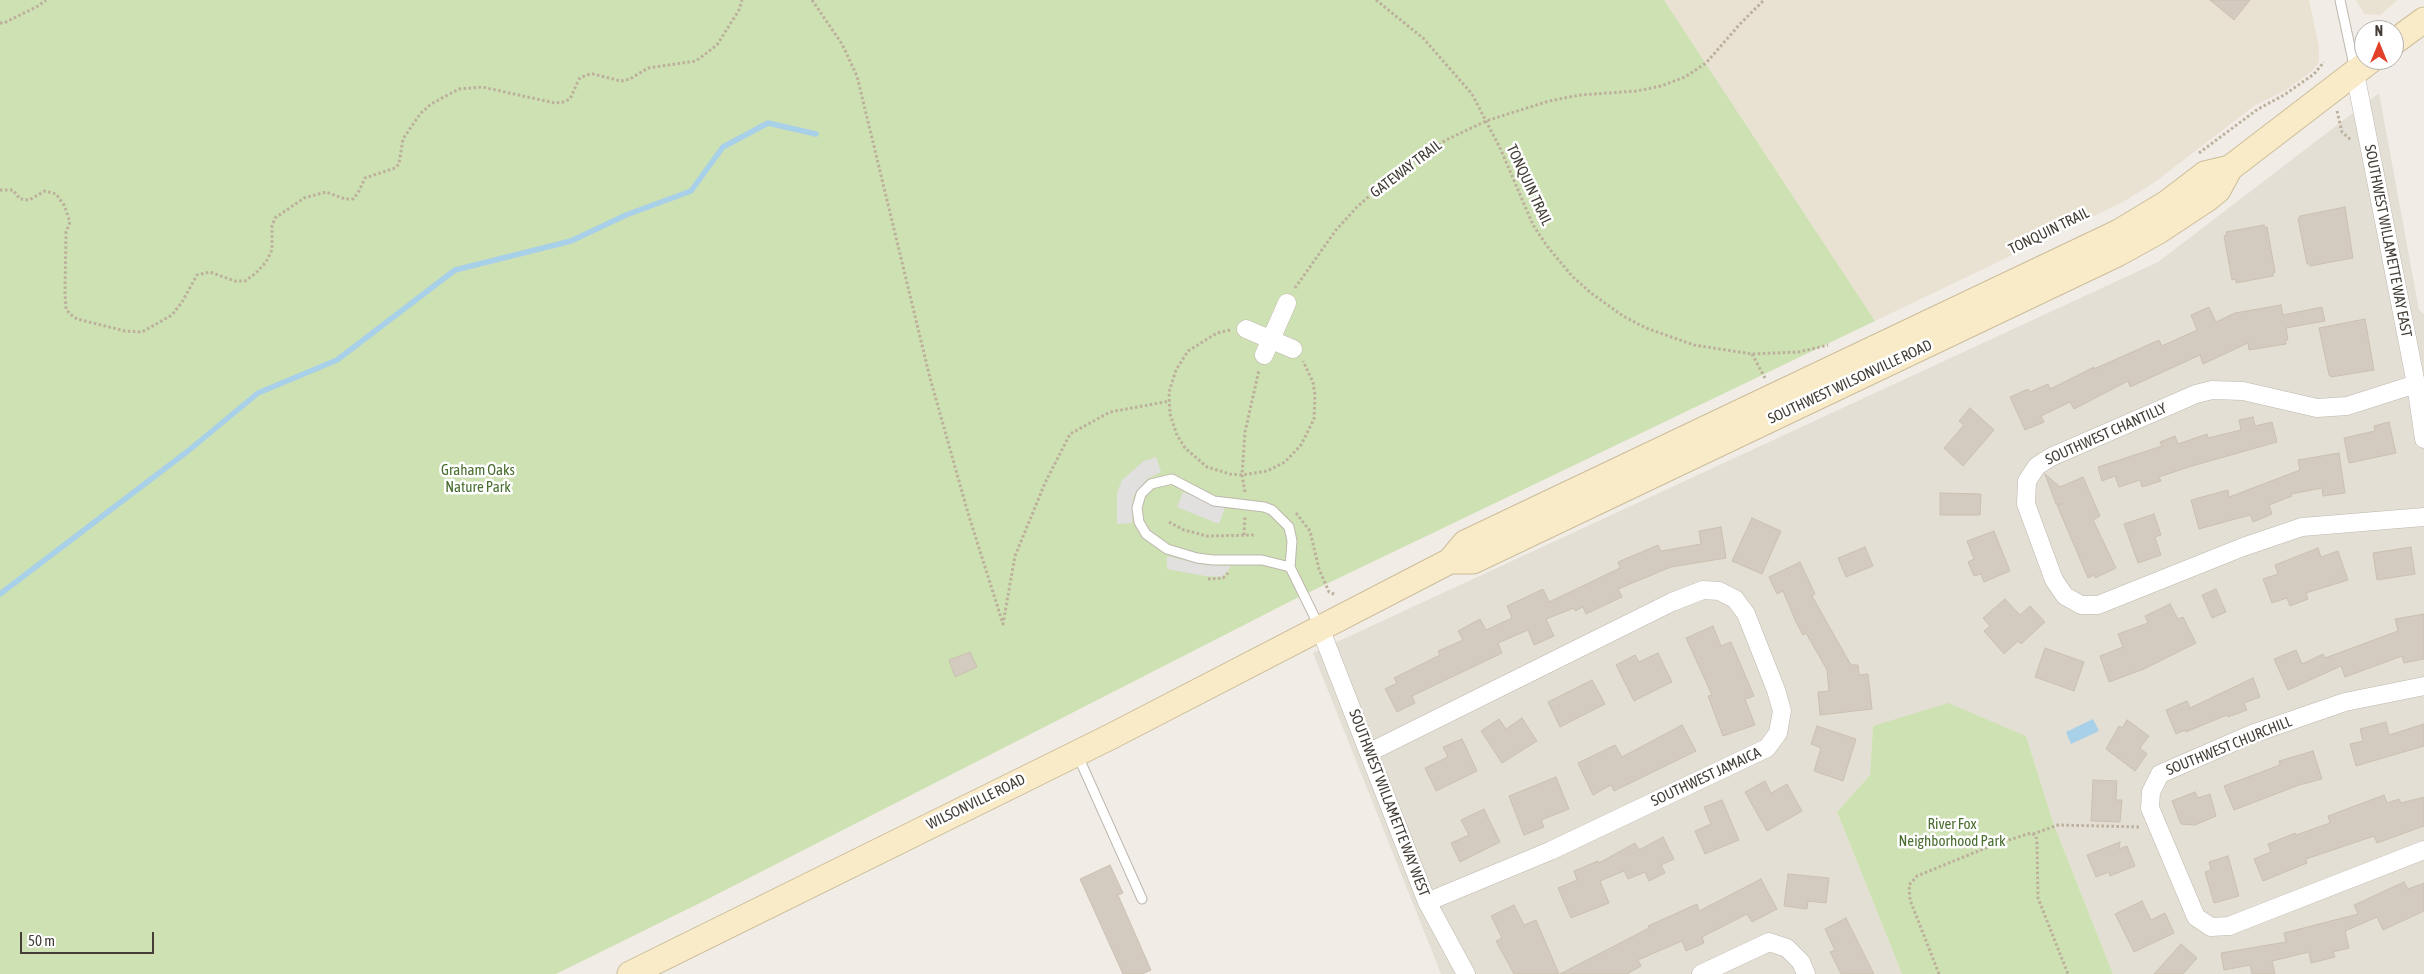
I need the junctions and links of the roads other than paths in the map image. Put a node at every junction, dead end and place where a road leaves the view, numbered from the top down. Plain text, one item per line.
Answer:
1 (2340, 0) edge
2 (2424, 20) edge
3 (2404, 35) edge
4 (2354, 41) edge
5 (2359, 70) edge
6 (2364, 70) edge
7 (2230, 168) junction
8 (1287, 303) road end
9 (1246, 328) road end
10 (1267, 347) junction
11 (1293, 349) road end
12 (2416, 384) junction
13 (2424, 439) edge
14 (2424, 517) edge
15 (1450, 561) junction
16 (1290, 567) junction
17 (1320, 628) junction
18 (2424, 686) edge
19 (1370, 752) junction
20 (1077, 753) junction
21 (2424, 850) edge
22 (1142, 899) dead end
23 (1427, 902) junction
24 (630, 974) edge
25 (1466, 974) edge
26 (1701, 974) edge
27 (1806, 974) edge

1 - 4 lane
2 - 3 main road
5 - 7 main road, SOUTHWEST WILSONVILLE ROAD
6 - 12 street, SOUTHWEST WILLAMETTE WAY EAST
7 - 15 main road, SOUTHWEST WILSONVILLE ROAD
7 - 15 main road, SOUTHWEST WILSONVILLE ROAD
8 - 10 street
9 - 10 street
10 - 11 street
12 - 13 street, SOUTHWEST WILLAMETTE WAY EAST
12 - 14 street, SOUTHWEST CHANTILLY
15 - 17 main road, SOUTHWEST WILSONVILLE ROAD
16 - 16 lane
16 - 17 lane
17 - 19 street, SOUTHWEST WILLAMETTE WAY WEST
17 - 20 main road, WILSONVILLE ROAD
18 - 21 street, SOUTHWEST CHURCHILL
19 - 23 street, SOUTHWEST WILLAMETTE WAY WEST
19 - 23 street, SOUTHWEST JAMAICA
20 - 22 lane
20 - 24 main road, WILSONVILLE ROAD
23 - 25 street, SOUTHWEST WILLAMETTE WAY WEST
26 - 27 street

